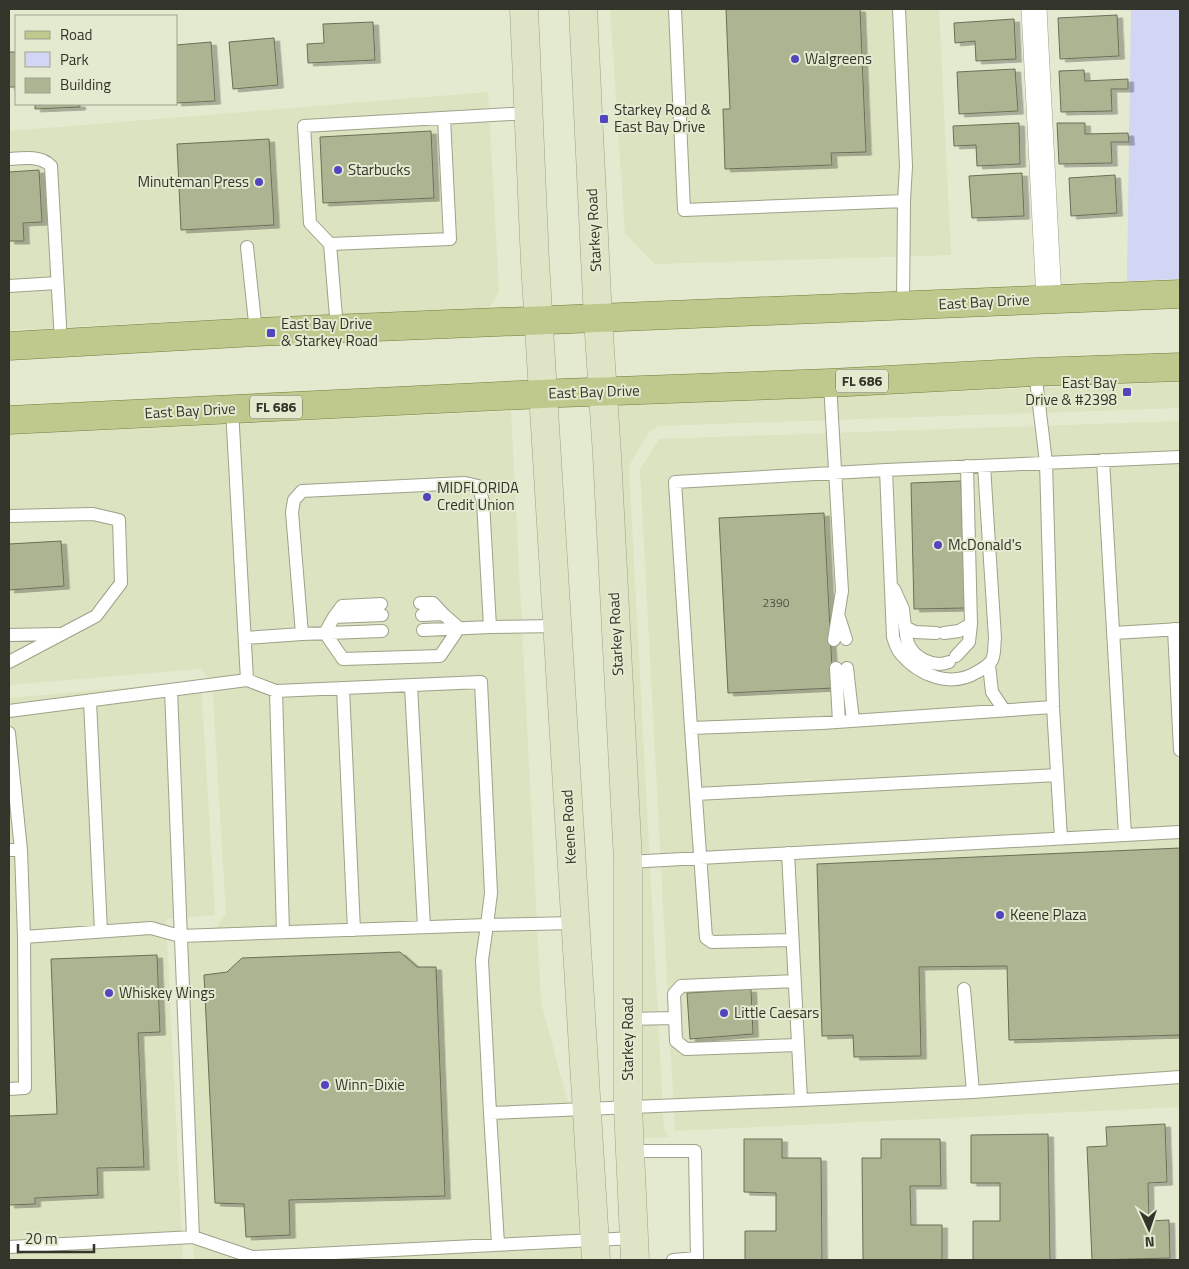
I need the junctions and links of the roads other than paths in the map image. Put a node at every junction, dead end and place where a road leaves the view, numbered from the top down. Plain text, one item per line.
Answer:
1 (524, 9) edge
2 (583, 9) edge
3 (675, 9) edge
4 (899, 9) edge
5 (1034, 9) edge
6 (528, 113) junction
7 (444, 118) junction
8 (9, 159) edge
9 (904, 201) junction
10 (330, 244) junction
11 (247, 247) dead end
12 (57, 283) junction
13 (9, 286) edge
14 (1180, 294) edge
15 (1049, 299) junction
16 (904, 305) junction
17 (598, 319) junction
18 (539, 320) junction
19 (337, 328) junction
20 (256, 332) junction
21 (61, 343) junction
22 (9, 346) edge
23 (9, 364) edge
24 (1180, 367) edge
25 (1035, 372) junction
26 (830, 383) junction
27 (603, 392) junction
28 (544, 394) junction
29 (232, 409) junction
30 (9, 420) edge
31 (1180, 457) edge
32 (1103, 460) junction
33 (1046, 462) junction
34 (967, 466) junction
35 (984, 466) junction
36 (886, 470) junction
37 (834, 473) junction
38 (9, 516) edge
39 (891, 582) junction
40 (421, 609) dead end
41 (382, 610) dead end
42 (971, 624) junction
43 (558, 626) junction
44 (490, 627) junction
45 (904, 627) junction
46 (458, 628) junction
47 (1177, 629) edge
48 (423, 630) dead end
49 (382, 631) dead end
50 (1114, 632) junction
51 (326, 633) junction
52 (65, 634) junction
53 (302, 634) junction
54 (9, 635) edge
55 (245, 638) junction
56 (840, 640) dead end
57 (9, 662) edge
58 (989, 665) junction
59 (247, 680) junction
60 (411, 686) junction
61 (343, 688) junction
62 (171, 690) junction
63 (276, 691) junction
64 (90, 701) junction
65 (1053, 707) junction
66 (1004, 710) junction
67 (9, 711) edge
68 (852, 721) junction
69 (839, 722) junction
70 (690, 728) junction
71 (9, 733) edge
72 (1180, 750) edge
73 (1057, 775) junction
74 (696, 794) junction
75 (1180, 832) edge
76 (1125, 835) junction
77 (1061, 838) junction
78 (15, 850) edge
79 (788, 853) junction
80 (700, 857) junction
81 (628, 862) junction
82 (575, 923) junction
83 (487, 924) junction
84 (424, 927) junction
85 (354, 930) junction
86 (101, 931) junction
87 (283, 932) junction
88 (24, 936) junction
89 (180, 936) junction
90 (792, 940) junction
91 (795, 981) junction
92 (964, 990) dead end
93 (675, 1018) junction
94 (628, 1019) junction
95 (798, 1045) junction
96 (1180, 1077) edge
97 (9, 1089) edge
98 (972, 1092) junction
99 (801, 1100) junction
100 (628, 1108) junction
101 (586, 1109) junction
102 (490, 1113) junction
103 (630, 1151) junction
104 (193, 1237) junction
105 (498, 1244) junction
106 (9, 1247) edge
107 (634, 1249) edge
108 (595, 1250) edge
109 (674, 1260) edge

1 - 6 main road
2 - 17 main road, Starkey Road
3 - 9 lane
4 - 9 lane
5 - 15 street
6 - 7 lane
6 - 18 main road
7 - 10 lane
7 - 10 lane
8 - 12 lane
9 - 16 lane
10 - 19 lane
11 - 20 lane
12 - 13 lane
12 - 21 lane
14 - 15 main road, East Bay Drive
15 - 16 main road, East Bay Drive
16 - 17 main road, East Bay Drive
17 - 18 main road, East Bay Drive
17 - 27 main road, Starkey Road
18 - 19 main road, East Bay Drive
18 - 28 main road
19 - 20 main road, East Bay Drive
20 - 21 main road, East Bay Drive
21 - 22 main road, East Bay Drive
21 - 23 main road
24 - 25 main road, East Bay Drive / FL 686
25 - 26 main road, East Bay Drive / FL 686
25 - 33 lane
26 - 27 main road, East Bay Drive / FL 686
26 - 37 lane
27 - 28 main road, East Bay Drive / FL 686
27 - 81 main road, Starkey Road
28 - 29 main road, East Bay Drive / FL 686
28 - 43 main road, Keene Road
29 - 30 main road, East Bay Drive / FL 686
29 - 55 lane
31 - 32 lane
32 - 33 lane
32 - 50 lane
33 - 35 lane
33 - 65 lane
34 - 35 lane
34 - 36 lane
34 - 42 lane
35 - 58 lane
36 - 37 lane
36 - 39 lane
37 - 56 lane
37 - 70 lane
38 - 52 lane
39 - 45 lane
39 - 58 lane
40 - 46 lane
41 - 51 lane
42 - 45 lane
42 - 45 lane
43 - 44 lane
43 - 82 main road, Keene Road
44 - 46 lane
44 - 53 lane
46 - 48 lane
46 - 51 lane
47 - 50 lane
47 - 72 lane
49 - 51 lane
50 - 76 lane
51 - 53 lane
52 - 54 lane
52 - 57 lane
53 - 55 lane
55 - 59 lane
58 - 66 lane
59 - 62 lane
59 - 63 lane
60 - 61 lane
60 - 83 lane
60 - 84 lane
61 - 63 lane
61 - 85 lane
62 - 64 lane
62 - 89 lane
63 - 87 lane
64 - 67 lane
64 - 86 lane
65 - 66 lane
65 - 73 lane
66 - 68 lane
68 - 69 lane
68 - 69 lane
69 - 70 lane
70 - 74 lane
71 - 78 lane
73 - 74 lane
73 - 77 lane
74 - 80 lane
75 - 76 lane
76 - 77 lane
77 - 79 lane
78 - 88 lane
79 - 80 lane
79 - 90 lane
80 - 81 lane
80 - 90 lane
81 - 94 main road, Starkey Road
82 - 83 lane
82 - 101 main road, Keene Road
83 - 84 lane
83 - 102 lane
84 - 85 lane
85 - 87 lane
86 - 88 lane
86 - 89 lane
87 - 89 lane
88 - 97 lane
89 - 104 lane
90 - 91 lane
91 - 93 lane
91 - 95 lane
92 - 98 lane
93 - 94 lane
93 - 95 lane
94 - 100 main road, Starkey Road
95 - 99 lane
96 - 98 lane
98 - 99 lane
99 - 100 lane
100 - 101 lane
100 - 103 main road, Starkey Road
101 - 102 lane
101 - 108 main road, Keene Road
102 - 105 lane
103 - 107 main road, Starkey Road
103 - 109 lane
104 - 105 lane
104 - 106 lane
105 - 108 lane
107 - 108 lane

